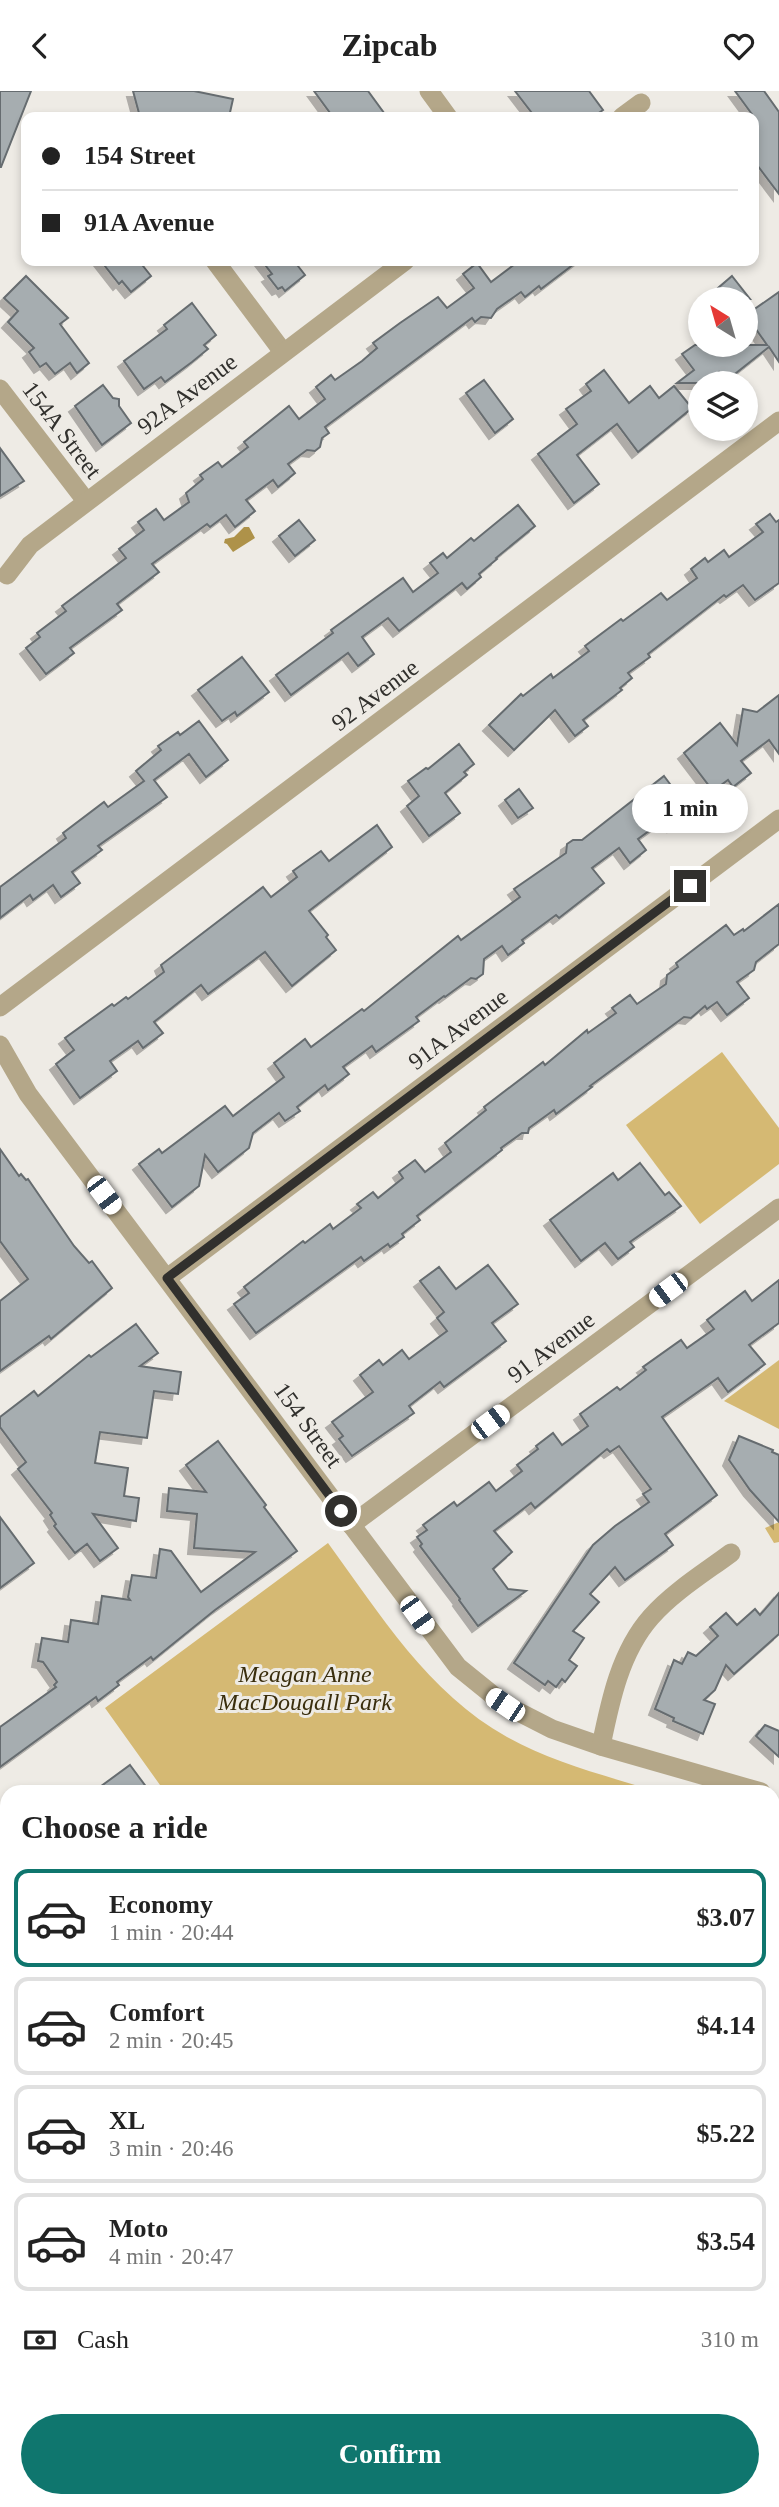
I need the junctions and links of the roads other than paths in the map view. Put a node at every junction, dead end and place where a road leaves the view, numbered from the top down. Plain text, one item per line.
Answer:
1 (429, 91) edge
2 (641, 103) dead end
3 (444, 112) edge
4 (629, 112) edge
5 (219, 266) edge
6 (398, 266) edge
7 (283, 352) junction
8 (0, 389) edge
9 (779, 421) edge
10 (86, 501) junction
11 (7, 575) dead end
12 (779, 819) edge
13 (0, 1007) edge
14 (0, 1045) edge
15 (779, 1208) edge
16 (167, 1278) junction
17 (351, 1525) junction
18 (731, 1553) dead end
19 (601, 1746) junction
20 (737, 1785) edge

1 - 3 street
2 - 4 street
5 - 7 street
6 - 7 street, 92A Avenue
7 - 10 street, 92A Avenue
8 - 10 street, 154A Street
9 - 13 street, 92 Avenue
10 - 11 street, 92A Avenue
12 - 16 street, 91A Avenue
14 - 16 street, 154 Street
15 - 17 street, 91 Avenue
16 - 17 street, 154 Street
17 - 19 street, 154 Street
18 - 19 street
19 - 20 street, 154 Street

